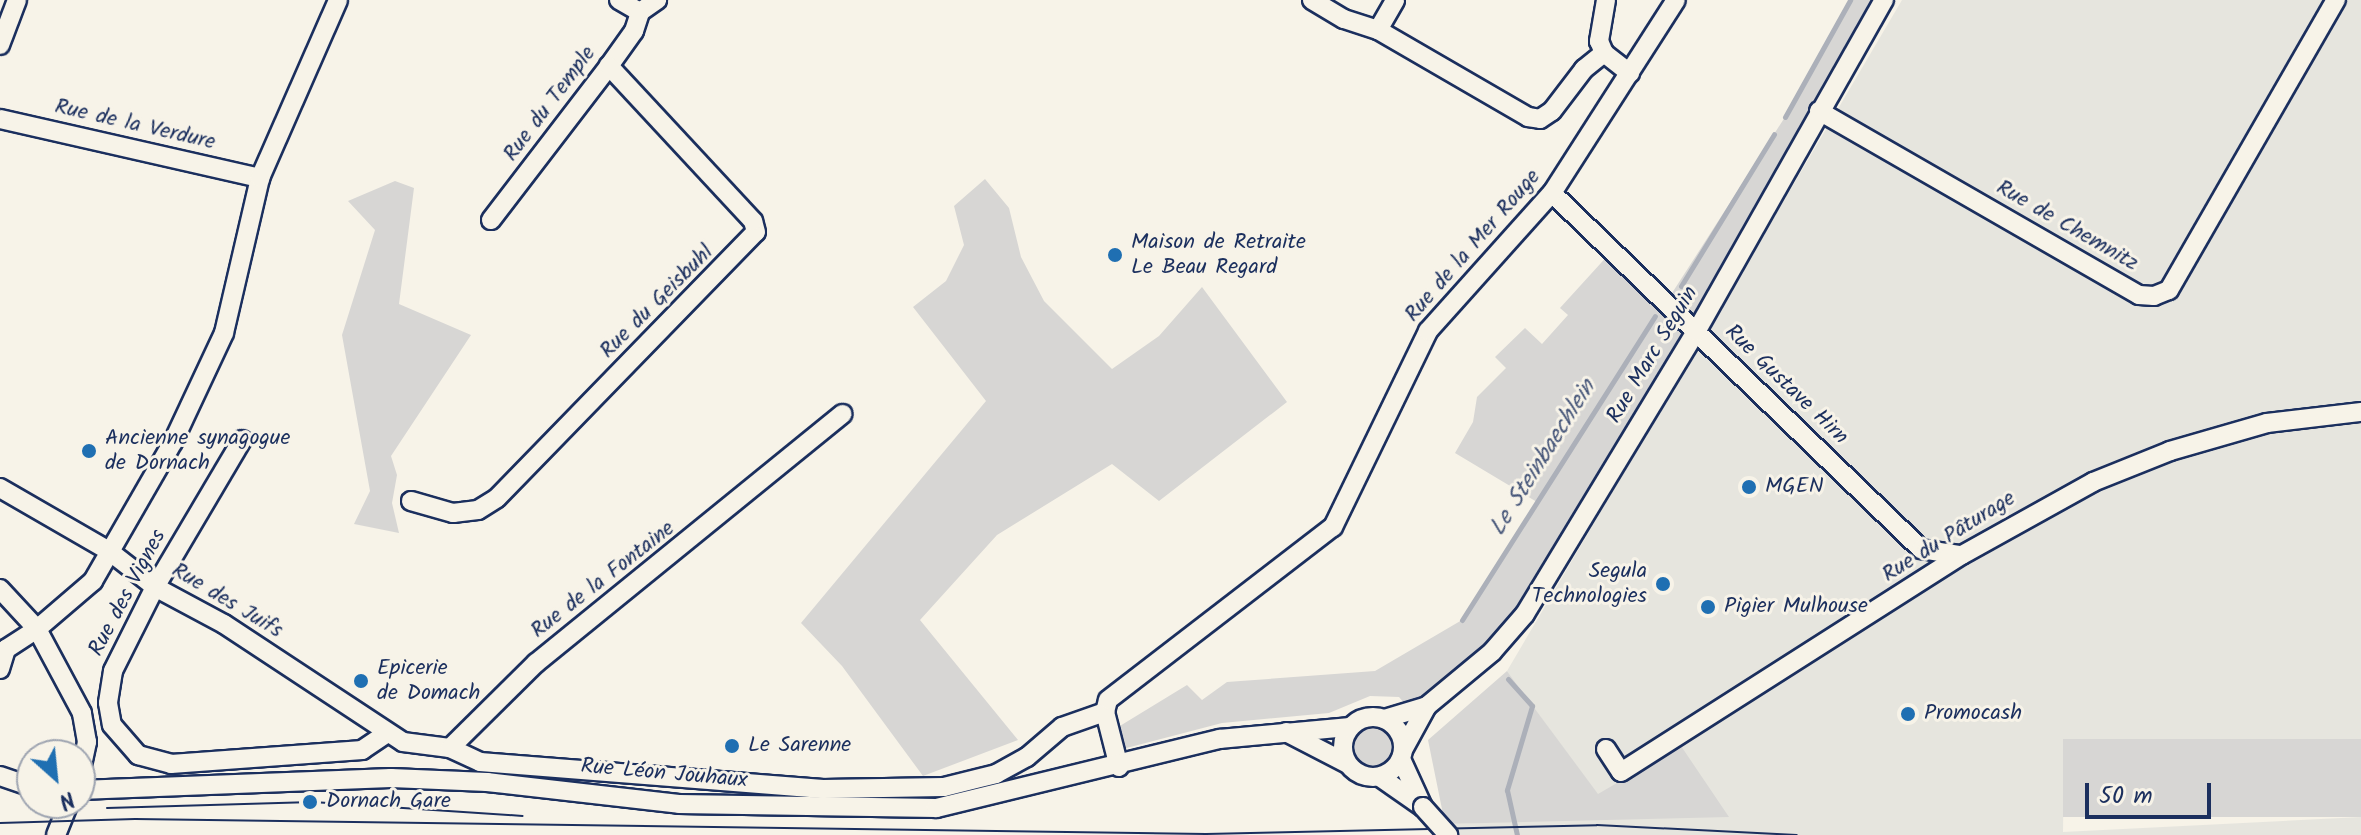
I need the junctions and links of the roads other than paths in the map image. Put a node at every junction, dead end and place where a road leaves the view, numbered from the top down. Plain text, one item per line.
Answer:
1 (17, 0) edge
2 (338, 0) edge
3 (619, 0) edge
4 (657, 0) edge
5 (1312, 0) edge
6 (1395, 0) edge
7 (1606, 0) edge
8 (1676, 0) edge
9 (1884, 0) edge
10 (2334, 0) edge
11 (640, 12) junction
12 (1378, 30) junction
13 (0, 45) edge
14 (1604, 53) junction
15 (609, 66) junction
16 (1630, 73) junction
17 (1819, 111) junction
18 (0, 119) edge
19 (260, 178) junction
20 (1552, 193) junction
21 (491, 220) dead end
22 (1696, 332) junction
23 (2361, 412) edge
24 (842, 414) dead end
25 (242, 440) dead end
26 (0, 488) edge
27 (411, 501) dead end
28 (1921, 549) junction
29 (109, 551) junction
30 (1962, 555) junction
31 (1915, 586) junction
32 (155, 587) junction
33 (0, 589) edge
34 (37, 629) junction
35 (0, 669) edge
36 (1427, 706) junction
37 (1105, 712) junction
38 (1384, 719) junction
39 (1349, 727) junction
40 (1284, 731) junction
41 (387, 733) junction
42 (86, 739) edge
43 (450, 748) junction
44 (1606, 749) dead end
45 (1402, 754) junction
46 (1346, 763) junction
47 (1119, 767) junction
48 (1380, 777) junction
49 (96, 785) edge
50 (1423, 807) junction
51 (1448, 835) edge

1 - 13 street
2 - 19 street
3 - 11 street
4 - 11 street
5 - 12 street
6 - 12 street
7 - 14 street
8 - 16 street, Rue de la Mer Rouge
9 - 17 street, Rue Marc Seguin
10 - 17 street, Rue de Chemnitz
11 - 15 street, Rue du Temple
12 - 14 street
14 - 16 street
15 - 21 street, Rue du Temple
15 - 27 street, Rue du Geisbuhl
16 - 20 street, Rue de la Mer Rouge
17 - 22 street, Rue Marc Seguin
18 - 19 street, Rue de la Verdure
19 - 29 street
20 - 22 street, Rue Gustave Hirn
20 - 37 street, Rue de la Mer Rouge
22 - 28 street, Rue Gustave Hirn
22 - 36 street, Rue Marc Seguin
23 - 30 street, Rue du Pâturage
24 - 43 street, Rue de la Fontaine
25 - 32 street, Rue des Vignes
26 - 29 street, Rue des Juifs
28 - 30 street
28 - 31 street
29 - 32 street, Rue des Juifs
29 - 34 street
30 - 31 street, Rue du Pâturage
31 - 44 street, Rue du Pâturage
32 - 41 street, Rue des Juifs
32 - 41 street, Rue des Vignes
33 - 34 street
34 - 35 street
34 - 42 street
36 - 38 street, Rue Marc Seguin
36 - 45 street, Rue Marc Seguin
37 - 43 street
37 - 47 street
38 - 39 street
38 - 45 street
39 - 40 street, Rue Léon Jouhaux
39 - 46 street
40 - 46 street
40 - 47 street, Rue Léon Jouhaux
41 - 43 street
45 - 48 street
45 - 50 street
46 - 48 street
47 - 49 street, Rue Léon Jouhaux
48 - 50 street
50 - 51 street, bridge

